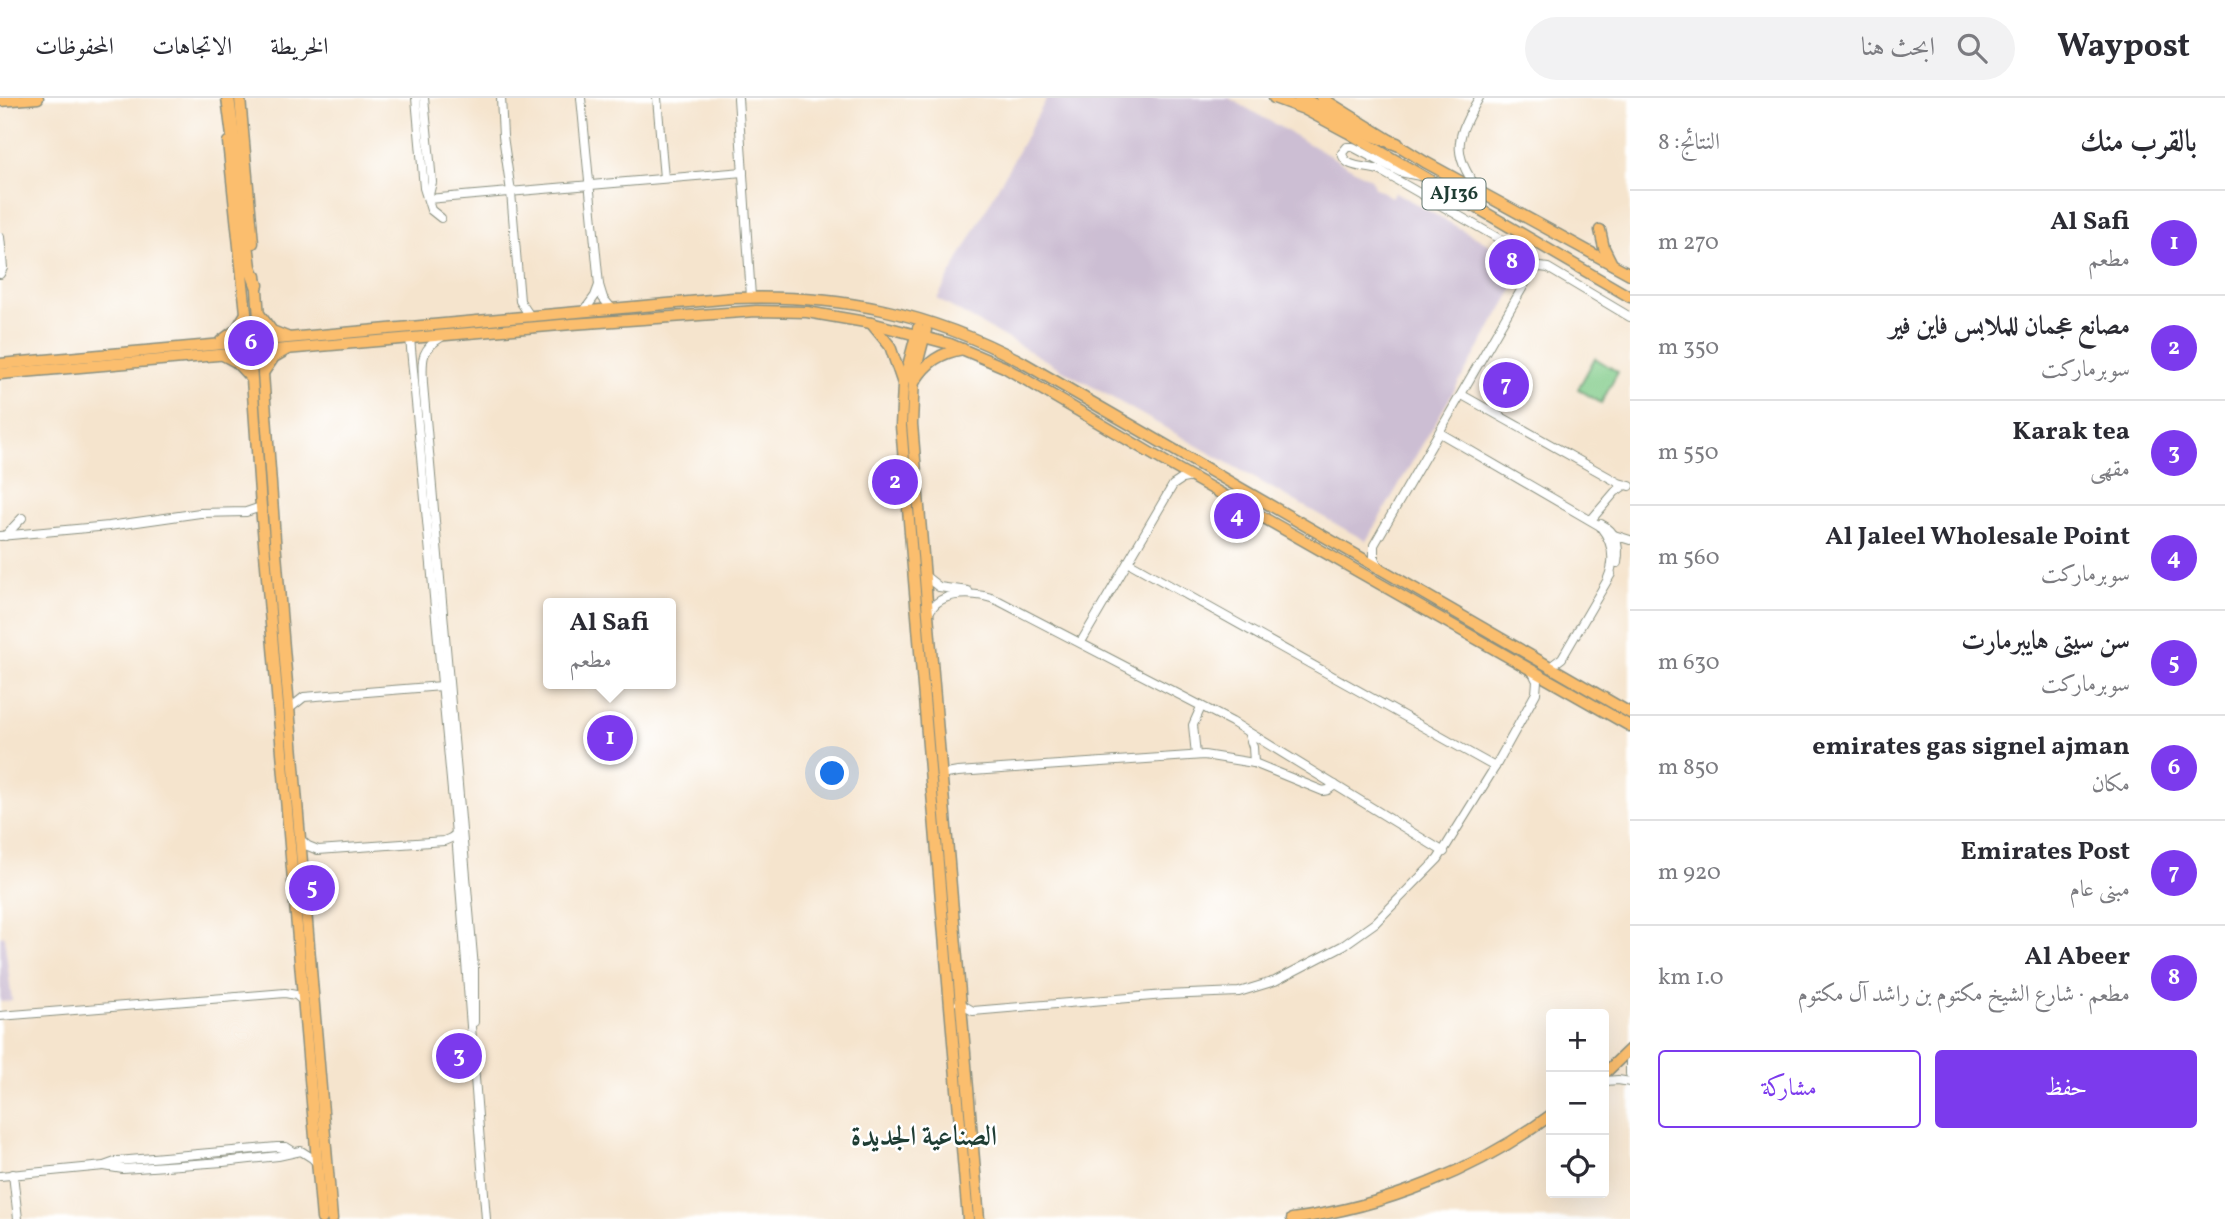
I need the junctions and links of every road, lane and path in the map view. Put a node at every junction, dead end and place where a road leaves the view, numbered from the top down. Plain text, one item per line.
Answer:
1 (38, 98) edge
2 (240, 98) edge
3 (416, 98) edge
4 (424, 98) edge
5 (501, 98) edge
6 (582, 98) edge
7 (657, 98) edge
8 (738, 98) edge
9 (1274, 98) edge
10 (1300, 98) edge
11 (1322, 98) edge
12 (1479, 98) edge
13 (225, 100) edge
14 (0, 101) edge
15 (1396, 144) junction
16 (743, 172) junction
17 (1423, 177) junction
18 (664, 178) junction
19 (590, 185) junction
20 (1480, 191) junction
21 (511, 192) junction
22 (428, 199) junction
23 (441, 218) dead end
24 (1600, 230) dead end
25 (0, 237) edge
26 (1612, 264) junction
27 (1535, 269) junction
28 (0, 274) edge
29 (1630, 274) edge
30 (257, 285) junction
31 (599, 285) junction
32 (751, 297) junction
33 (1630, 297) edge
34 (520, 301) junction
35 (612, 309) junction
36 (584, 311) junction
37 (245, 312) junction
38 (259, 313) junction
39 (530, 316) junction
40 (511, 317) junction
41 (1630, 317) edge
42 (925, 320) junction
43 (871, 323) junction
44 (445, 335) junction
45 (920, 335) junction
46 (410, 338) junction
47 (290, 343) junction
48 (261, 345) junction
49 (249, 346) junction
50 (217, 349) junction
51 (964, 349) junction
52 (0, 364) edge
53 (263, 373) junction
54 (0, 374) edge
55 (1470, 378) junction
56 (252, 380) junction
57 (908, 384) junction
58 (419, 385) junction
59 (1462, 395) junction
60 (1476, 401) junction
61 (1440, 433) junction
62 (1169, 464) junction
63 (1192, 477) junction
64 (1205, 484) junction
65 (1173, 485) junction
66 (1628, 486) edge
67 (1268, 505) junction
68 (261, 507) junction
69 (246, 512) junction
70 (22, 518) dead end
71 (262, 521) junction
72 (1593, 521) junction
73 (1614, 535) junction
74 (3, 536) edge
75 (1630, 542) edge
76 (1374, 545) junction
77 (1615, 546) junction
78 (1351, 552) junction
79 (276, 553) junction
80 (1128, 562) junction
81 (1379, 569) junction
82 (925, 575) junction
83 (977, 595) junction
84 (928, 616) junction
85 (1080, 642) junction
86 (1564, 654) junction
87 (1550, 667) junction
88 (1531, 670) junction
89 (1568, 677) junction
90 (1555, 684) junction
91 (442, 686) junction
92 (287, 689) junction
93 (1536, 693) junction
94 (304, 697) junction
95 (1201, 707) junction
96 (289, 709) junction
97 (1629, 711) edge
98 (925, 723) junction
99 (1630, 726) edge
100 (1248, 732) junction
101 (1196, 755) junction
102 (940, 758) junction
103 (1254, 763) junction
104 (1495, 767) junction
105 (958, 772) junction
106 (941, 775) junction
107 (1335, 785) junction
108 (456, 834) junction
109 (300, 839) junction
110 (444, 841) junction
111 (456, 849) junction
112 (318, 850) junction
113 (1444, 852) junction
114 (302, 865) junction
115 (943, 925) junction
116 (300, 951) junction
117 (958, 969) junction
118 (302, 978) junction
119 (285, 993) junction
120 (313, 993) junction
121 (304, 1002) junction
122 (959, 1003) junction
123 (973, 1011) junction
124 (0, 1016) edge
125 (961, 1023) junction
126 (471, 1039) junction
127 (1630, 1049) edge
128 (1630, 1060) edge
129 (1609, 1073) edge
130 (1630, 1074) edge
131 (1609, 1075) edge
132 (1609, 1079) edge
133 (1630, 1082) edge
134 (1546, 1118) edge
135 (1546, 1125) edge
136 (315, 1135) junction
137 (298, 1151) junction
138 (318, 1164) junction
139 (13, 1174) junction
140 (0, 1176) edge
141 (18, 1219) edge
142 (322, 1219) edge
143 (332, 1219) edge
144 (486, 1219) edge
145 (968, 1219) edge
146 (979, 1219) edge
147 (1292, 1219) edge
148 (1319, 1219) edge

1 - 14 main road
2 - 30 main road
3 - 22 street
4 - 22 street
5 - 21 street
6 - 19 street
7 - 18 street
8 - 16 street
9 - 17 main road, AJ136
10 - 15 highway
11 - 15 main road, AJ136
12 - 20 street
13 - 30 highway
13 - 37 main road
15 - 20 main road, AJ136
16 - 18 street
16 - 32 street
17 - 27 street
17 - 33 main road, AJ136
18 - 19 street
19 - 21 street
19 - 31 street
20 - 26 main road, AJ136
21 - 22 street
21 - 34 street
22 - 23 street
24 - 26 main road
25 - 28 street
26 - 29 main road, AJ136
27 - 41 street
27 - 55 street
30 - 38 main road
31 - 35 street
31 - 36 street
32 - 35 main road
32 - 42 main road
34 - 39 street
34 - 40 street
35 - 36 main road
36 - 39 main road
37 - 49 main road
37 - 50 main road
38 - 47 main road
38 - 48 main road
39 - 40 main road
40 - 47 main road
42 - 45 main road
42 - 67 main road
43 - 44 main road
43 - 45 main road
43 - 57 main road
44 - 46 main road
44 - 58 street
45 - 51 main road
45 - 57 main road
46 - 47 main road
46 - 58 street
47 - 48 main road
47 - 53 main road
48 - 49 main road
48 - 53 main road
49 - 50 main road
49 - 56 main road
50 - 52 main road
50 - 54 main road
50 - 56 main road
51 - 57 main road
51 - 62 main road
53 - 79 main road
55 - 59 street
55 - 60 street
56 - 68 main road
57 - 82 main road
57 - 98 main road
58 - 91 street
58 - 126 street
59 - 60 street
59 - 61 street
60 - 66 street
61 - 72 street
61 - 76 street
62 - 63 main road
62 - 65 street
63 - 64 main road
63 - 65 street
64 - 67 main road
64 - 88 main road
65 - 80 street
66 - 72 street
67 - 78 main road
68 - 69 street
68 - 71 main road
68 - 79 main road
69 - 71 street
69 - 74 street
70 - 74 street
71 - 116 main road
72 - 73 street
72 - 77 street
73 - 75 street
73 - 77 street
75 - 77 street
76 - 78 street
76 - 81 street
77 - 86 street
78 - 81 main road
79 - 92 main road
80 - 85 street
80 - 104 street
81 - 87 main road
82 - 83 street
82 - 84 main road
83 - 84 street
83 - 85 street
84 - 102 main road
85 - 95 street
86 - 87 street
86 - 89 street
87 - 89 main road
88 - 90 main road
88 - 93 street
89 - 97 main road
90 - 93 street
90 - 99 main road
91 - 94 street
91 - 108 street
92 - 94 street
92 - 96 main road
93 - 104 street
94 - 96 street
95 - 100 street
95 - 101 street
96 - 109 main road
98 - 106 main road
98 - 115 main road
100 - 103 street
100 - 107 street
101 - 103 street
101 - 105 street
102 - 105 street
102 - 106 main road
103 - 107 street
104 - 113 street
105 - 106 street
106 - 117 main road
107 - 113 street
108 - 110 street
108 - 111 street
109 - 112 street
109 - 114 main road
110 - 111 street
110 - 112 street
111 - 126 street
112 - 114 street
113 - 123 street
114 - 120 main road
115 - 117 main road
115 - 145 main road
116 - 118 main road
116 - 120 main road
117 - 122 main road
118 - 119 street
118 - 121 main road
119 - 121 street
119 - 124 street
120 - 143 main road
121 - 136 main road
122 - 123 street
122 - 125 main road
123 - 125 street
125 - 146 main road
126 - 144 street
127 - 129 main road
128 - 130 street
128 - 131 main road
132 - 133 street
134 - 147 main road
135 - 148 main road
136 - 137 street
136 - 138 main road
137 - 138 street
137 - 139 street
138 - 142 main road
139 - 140 street
139 - 141 street

